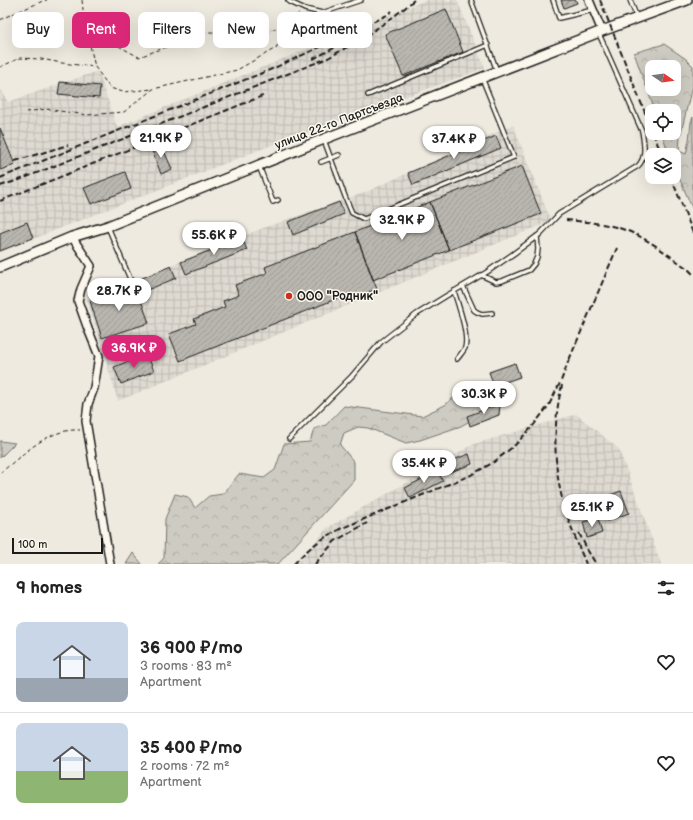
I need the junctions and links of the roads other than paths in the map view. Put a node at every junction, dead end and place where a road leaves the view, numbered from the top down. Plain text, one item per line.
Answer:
1 (288, 0) edge
2 (361, 0) edge
3 (471, 0) edge
4 (553, 0) edge
5 (589, 0) edge
6 (630, 0) edge
7 (688, 0) edge
8 (672, 3) edge
9 (593, 10) junction
10 (637, 19) junction
11 (600, 32) junction
12 (488, 45) junction
13 (497, 72) junction
14 (482, 78) junction
15 (368, 95) dead end
16 (324, 139) junction
17 (339, 155) dead end
18 (331, 158) junction
19 (321, 162) dead end
20 (259, 165) junction
21 (272, 184) dead end
22 (267, 186) junction
23 (278, 200) dead end
24 (108, 226) junction
25 (537, 236) junction
26 (72, 237) junction
27 (0, 267) edge
28 (481, 275) junction
29 (132, 281) dead end
30 (464, 286) junction
31 (454, 291) junction
32 (492, 313) dead end
33 (457, 359) dead end
34 (288, 439) dead end
35 (110, 564) edge

1 - 2 lane
3 - 12 lane
4 - 9 lane
5 - 9 street
6 - 10 lane
7 - 8 street, улица 22-го Партсъезда
8 - 10 street, улица 22-го Партсъезда
9 - 11 street
10 - 11 street, улица 22-го Партсъезда
11 - 13 street, улица 22-го Партсъезда
11 - 25 lane
12 - 13 lane
12 - 15 lane
13 - 14 street, улица 22-го Партсъезда
14 - 16 street, улица 22-го Партсъезда
14 - 18 lane
16 - 18 lane
16 - 20 street, улица 22-го Партсъезда
17 - 18 lane
18 - 19 lane
20 - 22 lane
20 - 24 street, улица 22-го Партсъезда
21 - 22 lane
22 - 23 lane
24 - 26 street, улица 22-го Партсъезда
24 - 29 lane
25 - 28 lane
25 - 28 lane
26 - 27 street, улица 22-го Партсъезда
26 - 35 street
28 - 30 lane
30 - 31 lane
30 - 32 lane
31 - 33 lane
31 - 34 lane

